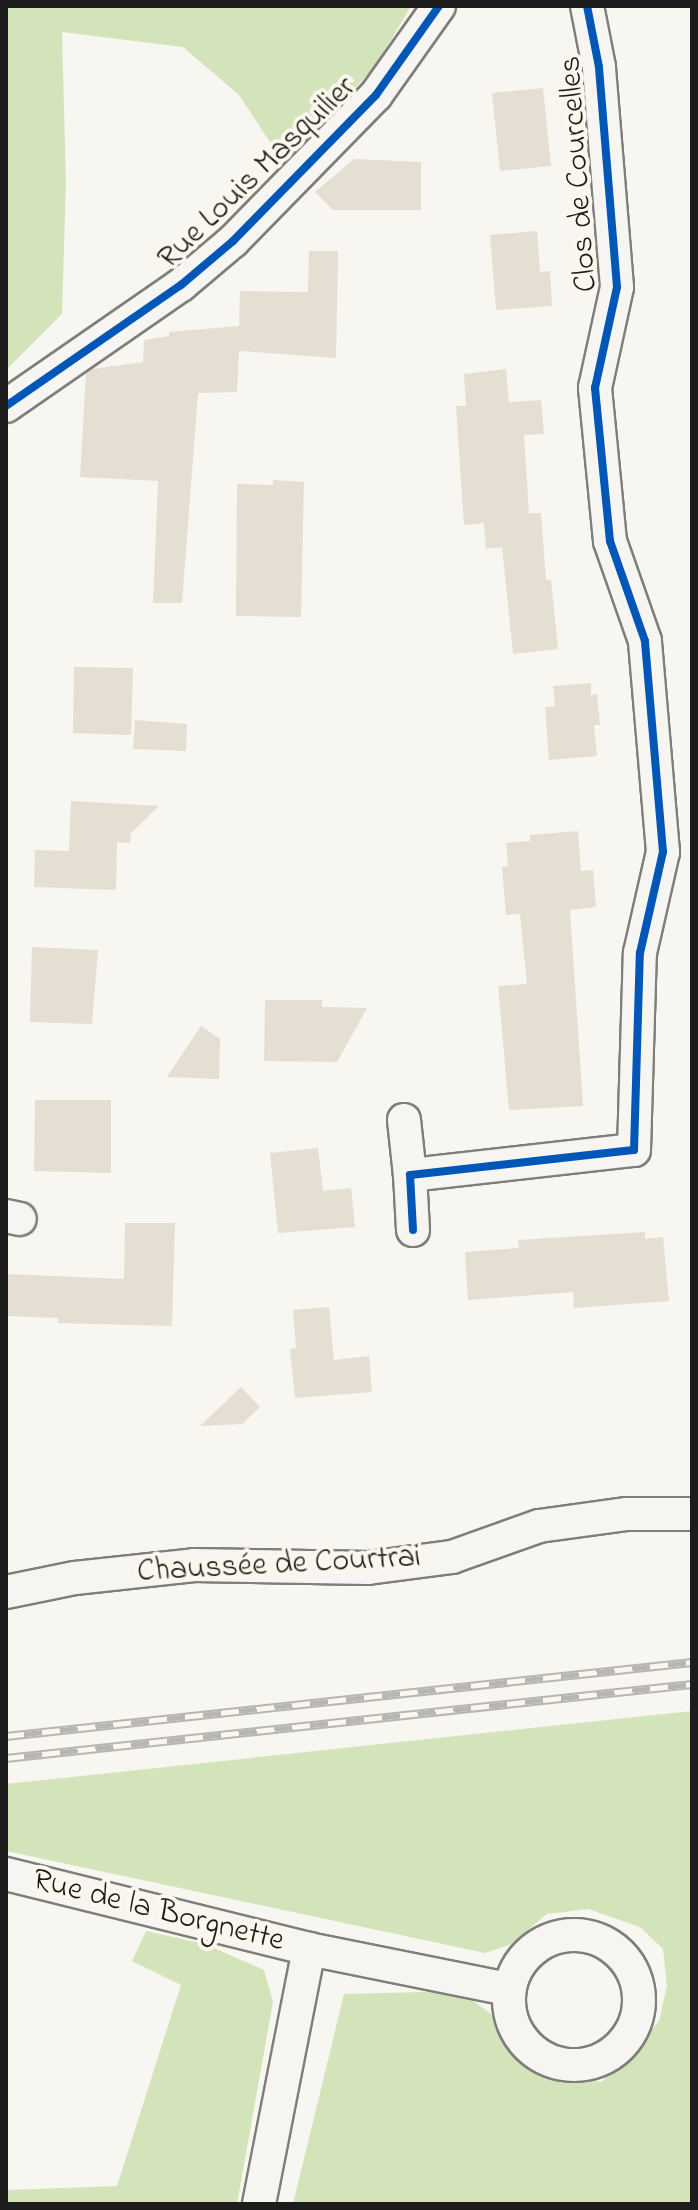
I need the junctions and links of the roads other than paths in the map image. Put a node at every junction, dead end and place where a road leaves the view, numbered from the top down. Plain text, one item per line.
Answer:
1 (439, 6) edge
2 (587, 6) edge
3 (6, 406) edge
4 (404, 1120) dead end
5 (410, 1175) junction
6 (413, 1230) dead end
7 (692, 1514) edge
8 (6, 1592) edge
9 (6, 1874) edge
10 (309, 1949) junction
11 (508, 1989) junction
12 (259, 2204) edge

1 - 3 street, Rue Louis Masquilier
2 - 5 street, Clos de Courcelles
4 - 5 street
5 - 6 street
7 - 8 street, Chaussée de Courtrai
9 - 10 street, Rue de la Borgnette
10 - 11 street, Rue de la Borgnette
10 - 12 street, Rue de la Borgnette
11 - 11 street

